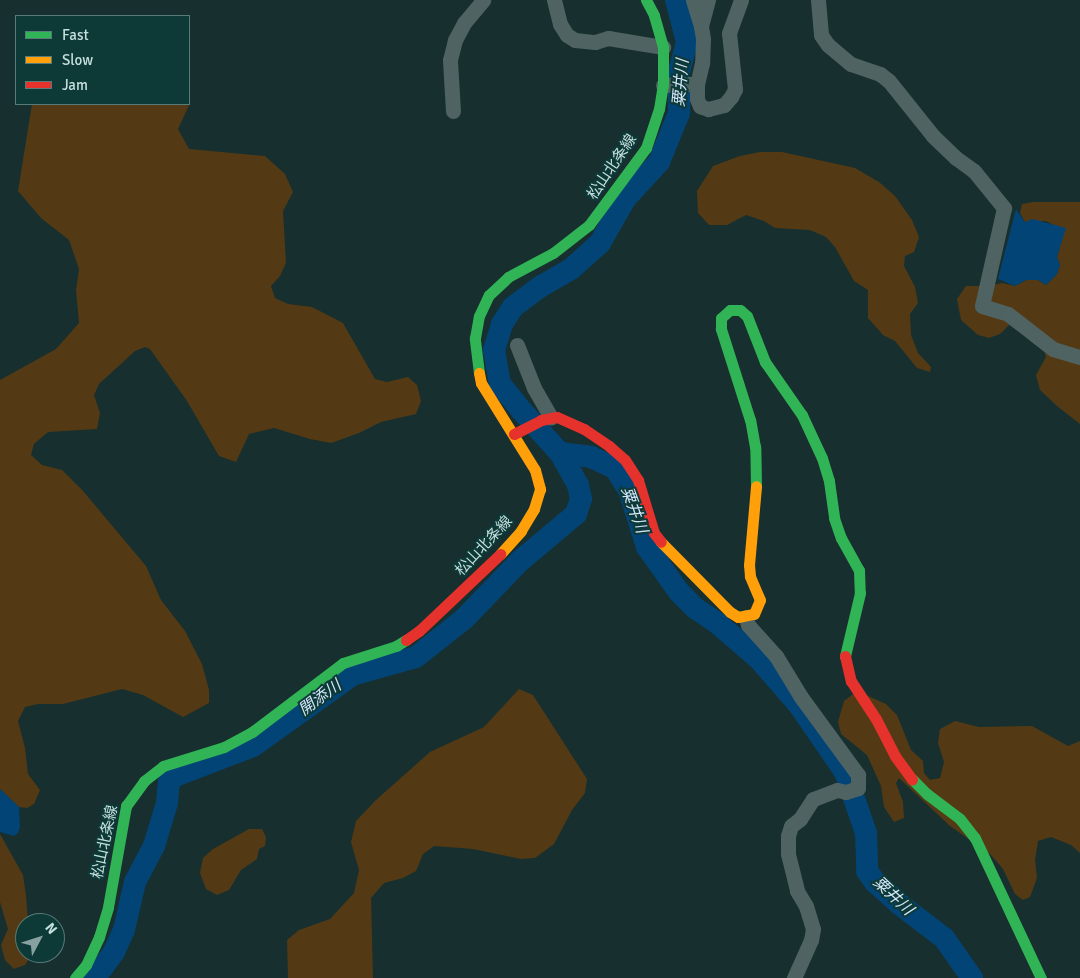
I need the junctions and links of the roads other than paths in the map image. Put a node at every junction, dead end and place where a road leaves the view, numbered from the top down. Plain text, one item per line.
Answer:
1 (483, 0) edge
2 (554, 0) edge
3 (646, 0) edge
4 (693, 0) edge
5 (708, 0) edge
6 (741, 0) edge
7 (818, 0) edge
8 (701, 26) junction
9 (663, 47) junction
10 (668, 84) junction
11 (695, 84) junction
12 (453, 111) dead end
13 (517, 345) dead end
14 (1080, 357) edge
15 (546, 419) junction
16 (519, 431) junction
17 (746, 618) junction
18 (75, 978) edge
19 (794, 978) edge
20 (1041, 978) edge

1 - 12 street
2 - 9 street
3 - 9 street, 松山北条線
4 - 8 street
5 - 8 street
6 - 11 street
7 - 14 street
8 - 11 street
9 - 10 street, 松山北条線
10 - 11 street
10 - 16 street, 松山北条線
13 - 15 street
15 - 16 street
15 - 17 street
16 - 18 street, 松山北条線
17 - 19 street
17 - 20 street

